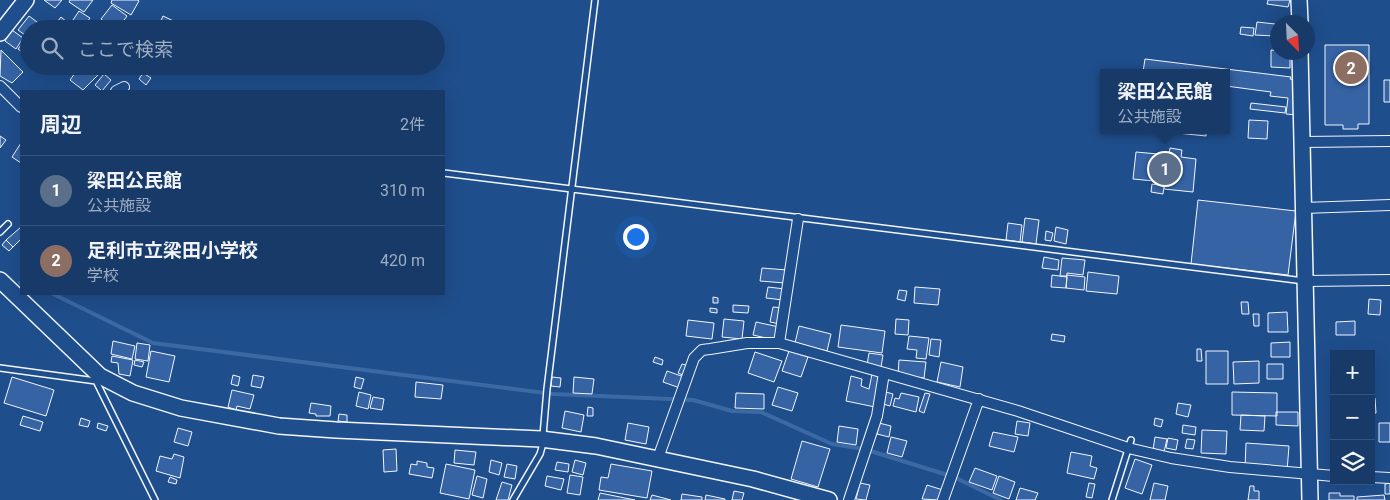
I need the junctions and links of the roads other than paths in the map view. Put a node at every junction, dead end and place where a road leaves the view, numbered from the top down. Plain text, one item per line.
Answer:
1 (26, 0) edge
2 (596, 0) edge
3 (1299, 0) edge
4 (1300, 15) edge
5 (0, 33) edge
6 (1300, 60) edge
7 (0, 86) edge
8 (20, 106) edge
9 (1390, 141) edge
10 (1302, 142) junction
11 (445, 173) edge
12 (572, 191) junction
13 (1390, 206) edge
14 (1303, 208) junction
15 (798, 219) junction
16 (8, 224) dead end
17 (0, 232) edge
18 (0, 280) edge
19 (1390, 280) edge
20 (1304, 281) junction
21 (20, 295) edge
22 (21, 295) edge
23 (779, 344) junction
24 (0, 368) edge
25 (884, 373) junction
26 (98, 378) junction
27 (979, 399) junction
28 (542, 439) junction
29 (1130, 444) junction
30 (658, 458) junction
31 (1309, 475) junction
32 (1330, 476) edge
33 (1375, 477) edge
34 (1390, 478) edge
35 (155, 500) edge
36 (513, 500) edge
37 (829, 500) edge
38 (848, 500) edge
39 (943, 500) edge
40 (1112, 500) edge
41 (1310, 500) edge

1 - 5 street
2 - 12 lane
3 - 4 street
6 - 10 street
7 - 8 street
9 - 10 street
10 - 14 street
11 - 12 lane
12 - 15 lane
12 - 28 lane
13 - 14 street
14 - 20 street
15 - 20 lane
15 - 23 street
16 - 17 lane
18 - 21 street
19 - 20 street
20 - 31 street
22 - 26 street
23 - 25 street
23 - 30 street
24 - 26 lane
25 - 27 street
25 - 38 street
26 - 28 street
26 - 35 lane
27 - 29 street
27 - 39 street
28 - 30 street
28 - 36 lane
29 - 31 street
29 - 40 lane
30 - 37 street
31 - 32 street
31 - 41 street
33 - 34 street

